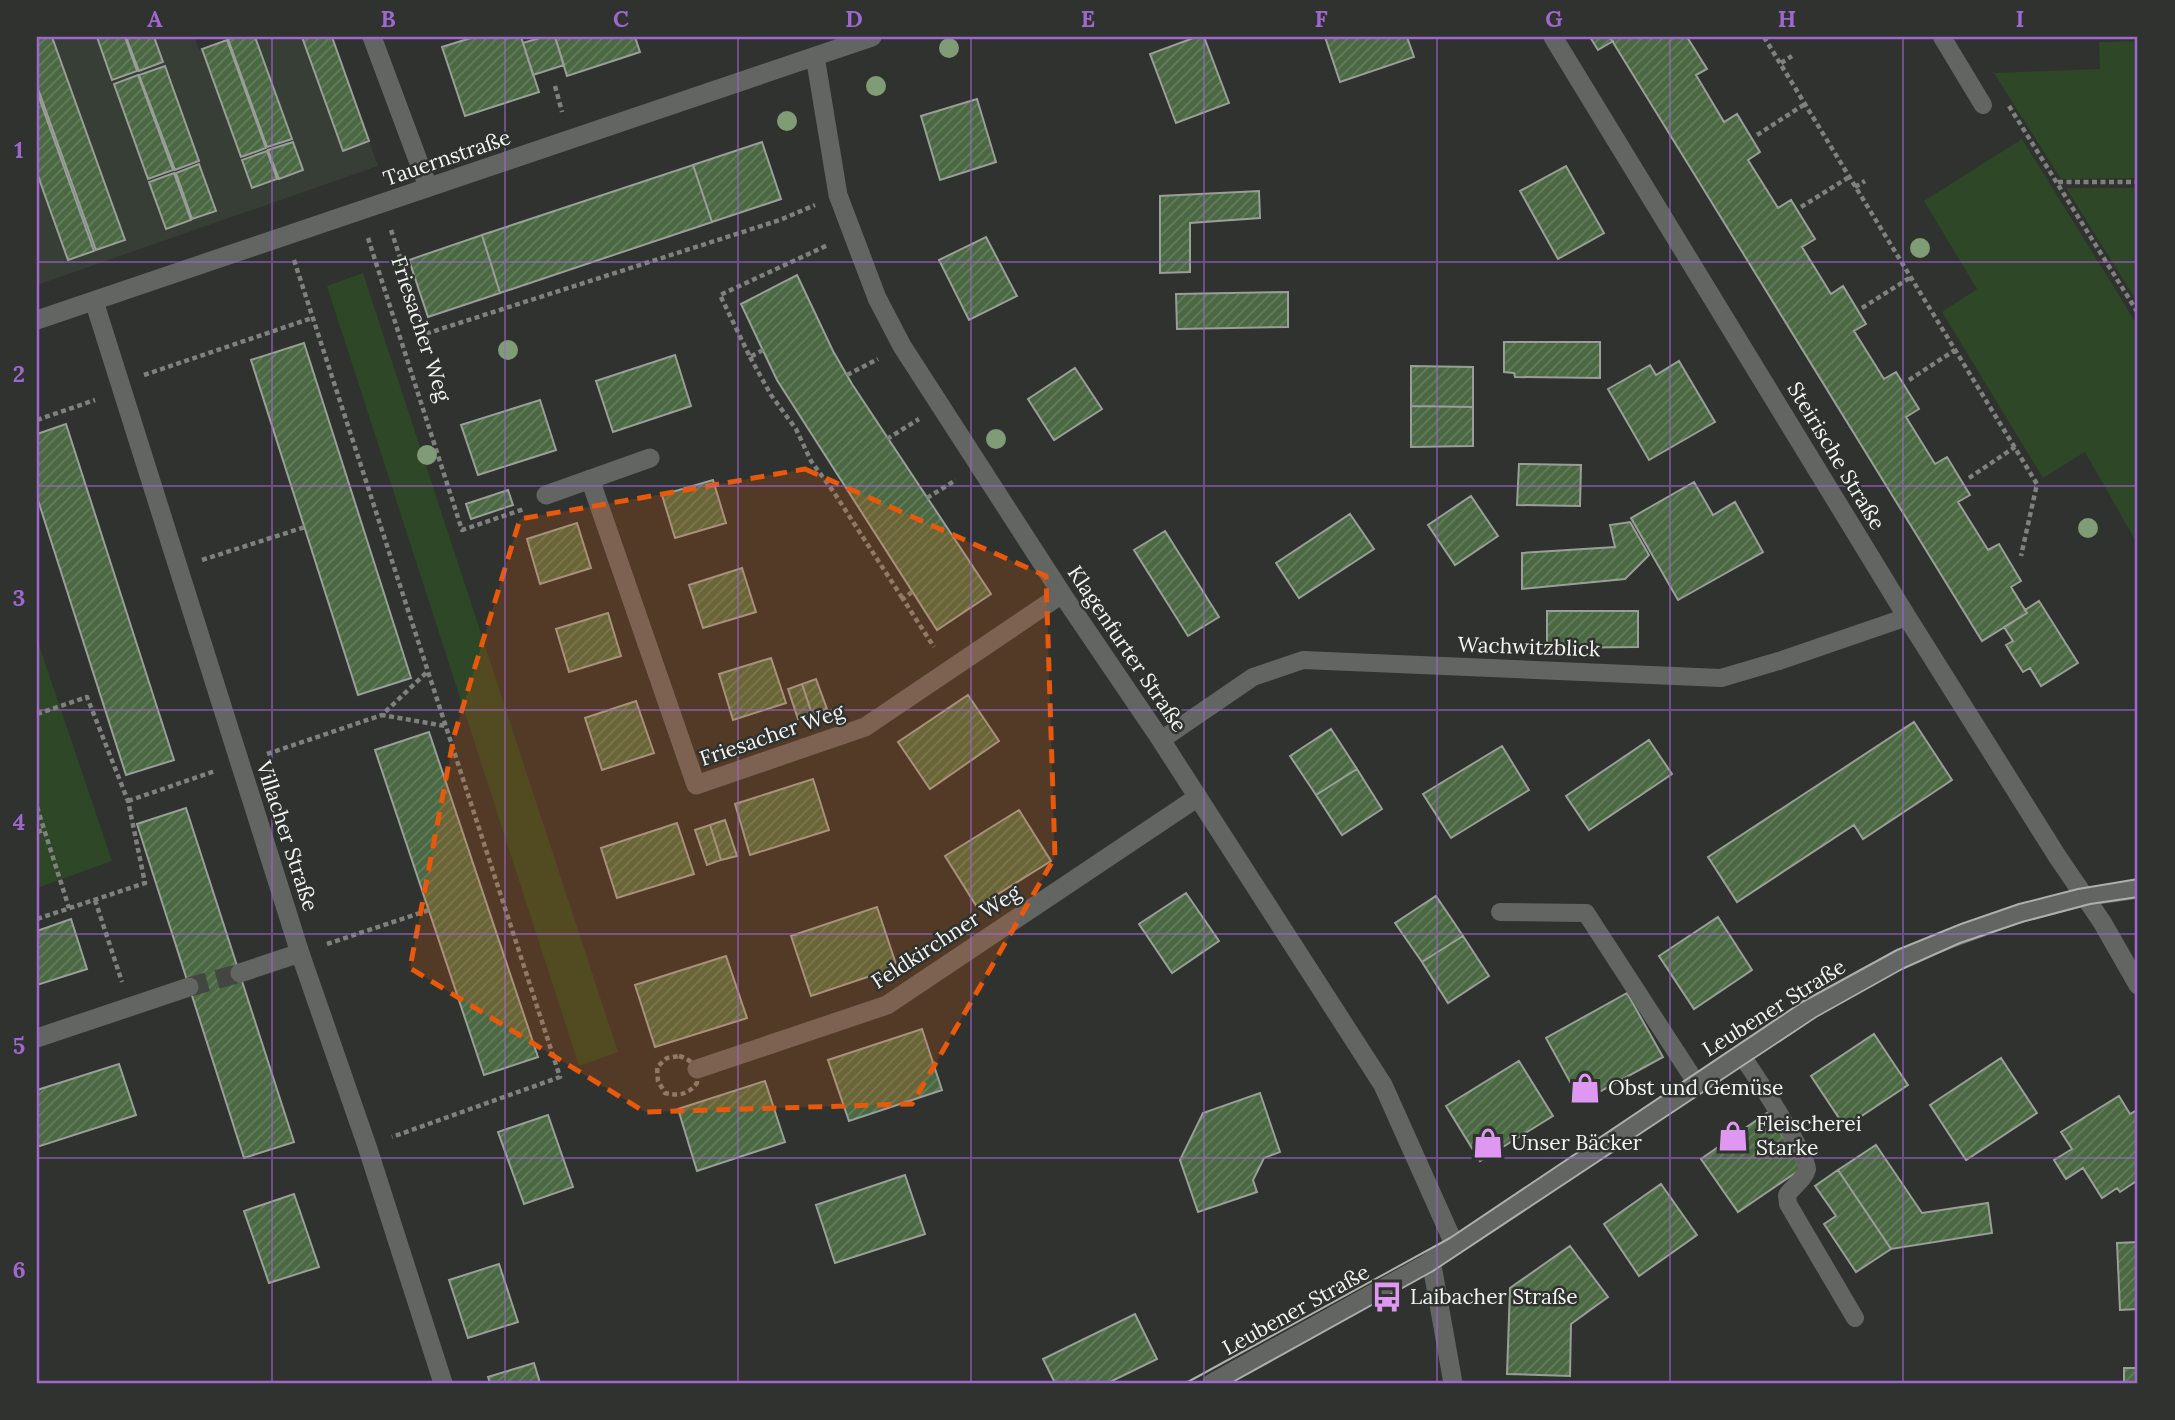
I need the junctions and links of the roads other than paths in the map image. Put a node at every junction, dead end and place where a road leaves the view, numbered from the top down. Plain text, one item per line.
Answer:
1 (372, 37) edge
2 (872, 37) edge
3 (1553, 37) edge
4 (1942, 37) edge
5 (816, 56) junction
6 (1983, 104) dead end
7 (428, 187) junction
8 (94, 301) junction
9 (37, 320) edge
10 (650, 458) dead end
11 (590, 479) junction
12 (546, 495) road end
13 (1062, 594) junction
14 (1907, 617) junction
15 (1161, 740) junction
16 (1198, 797) junction
17 (2138, 889) edge
18 (2084, 897) junction
19 (1500, 912) dead end
20 (300, 953) junction
21 (240, 973) tunnel mouth
22 (2138, 985) edge
23 (189, 987) tunnel mouth
24 (37, 1038) edge
25 (1741, 1055) junction
26 (696, 1069) dead end
27 (1697, 1084) junction
28 (1455, 1246) junction
29 (1428, 1263) junction
30 (1855, 1318) dead end
31 (443, 1383) edge
32 (1212, 1383) edge
33 (1453, 1383) edge

1 - 7 street
2 - 5 street, Tauernstraße
3 - 14 street, Steirische Straße
4 - 6 lane
5 - 7 street, Tauernstraße
5 - 13 street, Klagenfurter Straße
7 - 8 street, Tauernstraße
8 - 9 street, Tauernstraße
8 - 20 street, Villacher Straße
10 - 11 street
11 - 12 street
11 - 13 street, Friesacher Weg
13 - 15 street, Klagenfurter Straße
14 - 15 lane, Wachwitzblick
14 - 18 street, Steirische Straße
15 - 16 street, Klagenfurter Straße
16 - 26 street, Feldkirchner Weg
16 - 28 street, Klagenfurter Straße
17 - 18 street, Leubener Straße
18 - 22 street, Steirische Straße
18 - 25 street, Leubener Straße
19 - 27 lane
20 - 21 street
20 - 31 street, Villacher Straße
23 - 24 street
25 - 27 street, Leubener Straße
25 - 30 lane
27 - 28 street, Leubener Straße
28 - 29 street, Leubener Straße
29 - 32 street, Leubener Straße
29 - 33 street

